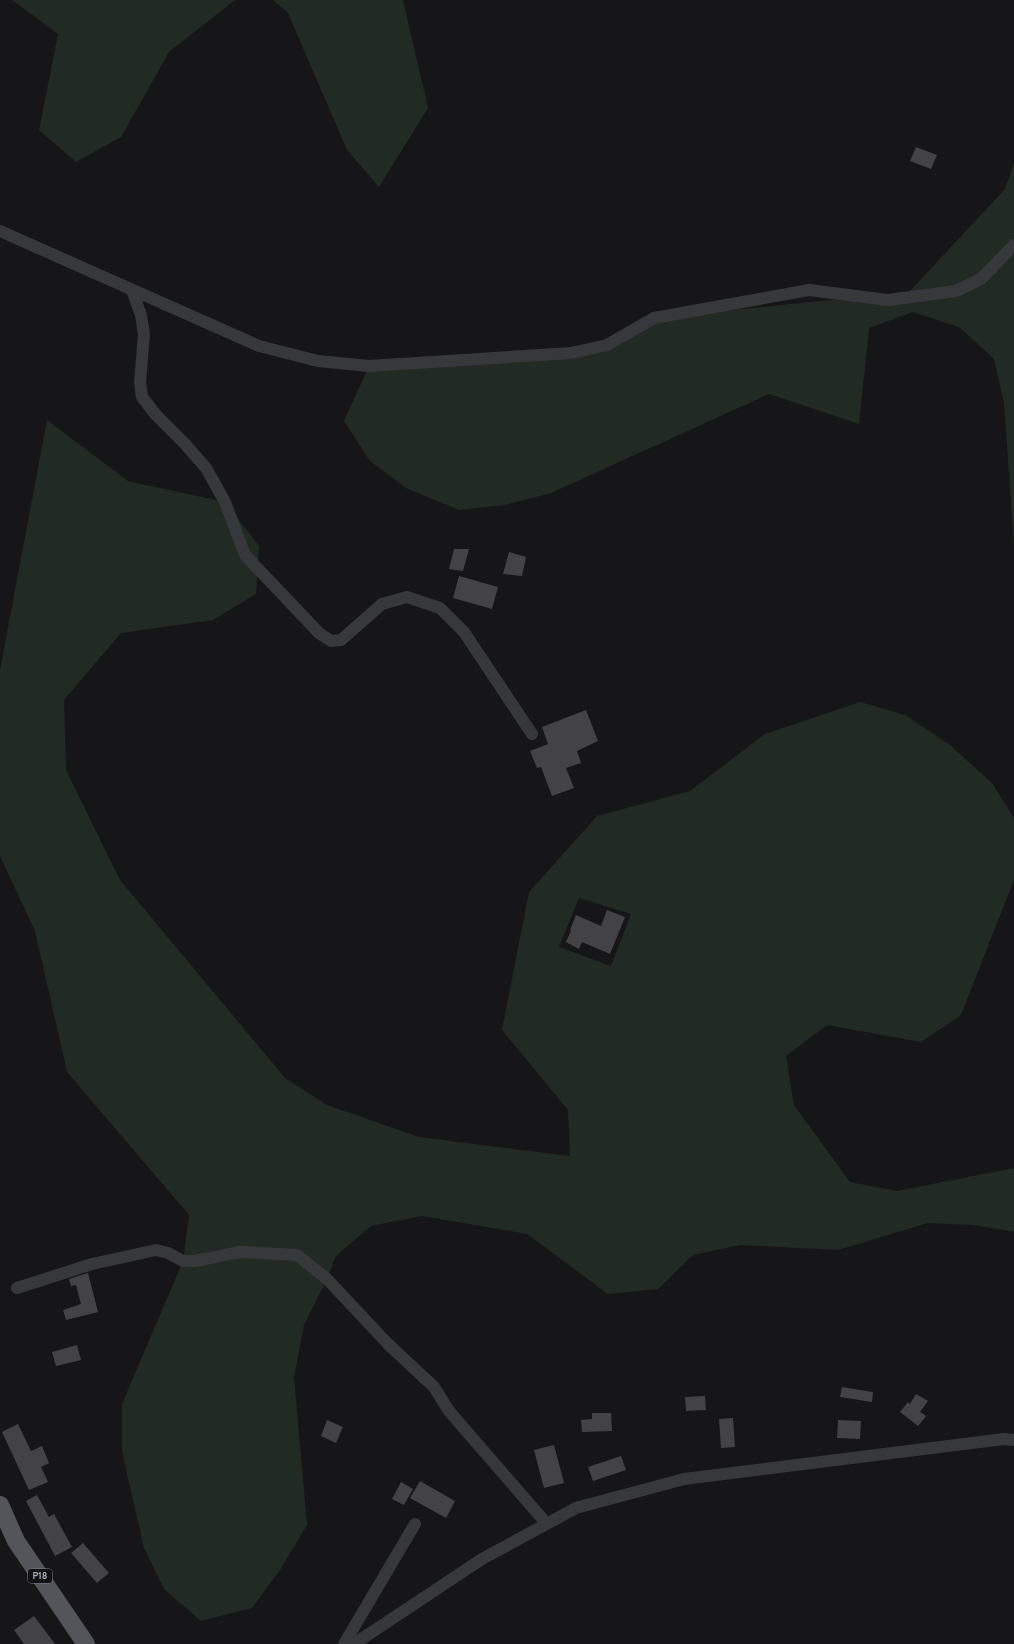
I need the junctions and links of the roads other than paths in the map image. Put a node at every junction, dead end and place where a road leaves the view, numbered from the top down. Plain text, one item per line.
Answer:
1 (0, 231) edge
2 (1014, 246) edge
3 (132, 290) junction
4 (532, 734) dead end
5 (17, 1288) dead end
6 (1014, 1440) edge
7 (0, 1505) edge
8 (546, 1523) junction
9 (416, 1524) dead end
10 (86, 1644) edge
11 (344, 1644) edge
12 (354, 1644) edge

1 - 3 street
2 - 3 street
3 - 4 street
5 - 8 street
6 - 8 street
7 - 10 main road, P18
8 - 12 street
9 - 11 street

